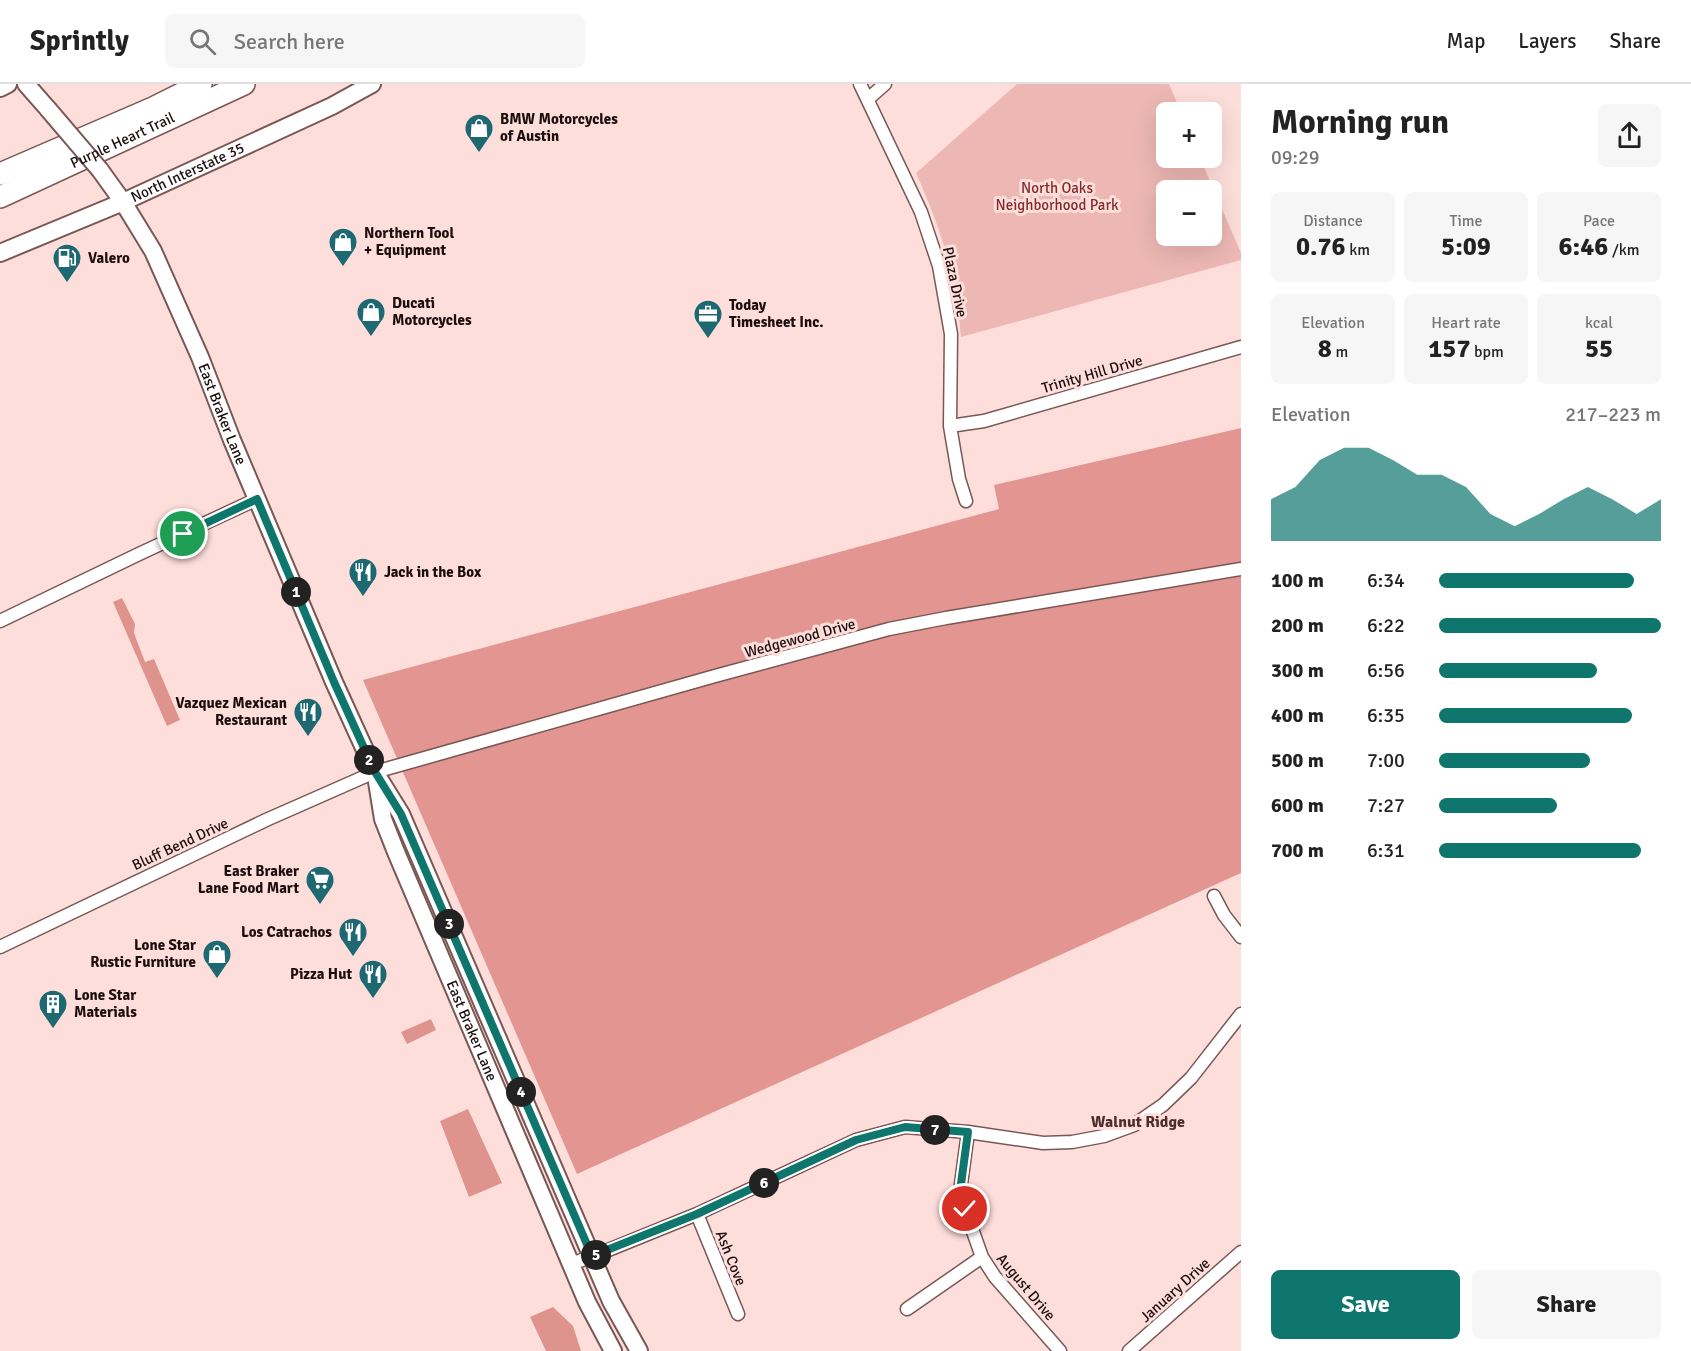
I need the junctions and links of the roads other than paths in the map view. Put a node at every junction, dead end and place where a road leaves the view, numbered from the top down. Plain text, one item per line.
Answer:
1 (8, 84) edge
2 (201, 84) edge
3 (243, 84) edge
4 (372, 84) edge
5 (860, 84) edge
6 (885, 84) edge
7 (0, 88) edge
8 (30, 88) edge
9 (868, 99) junction
10 (0, 174) edge
11 (0, 197) edge
12 (123, 202) junction
13 (0, 253) edge
14 (1241, 347) edge
15 (950, 426) junction
16 (257, 499) junction
17 (966, 501) dead end
18 (1241, 569) edge
19 (0, 621) edge
20 (375, 772) junction
21 (1214, 896) dead end
22 (1241, 937) edge
23 (0, 947) edge
24 (1241, 1014) edge
25 (968, 1132) junction
26 (697, 1214) junction
27 (1241, 1252) edge
28 (592, 1256) junction
29 (982, 1257) junction
30 (571, 1264) junction
31 (907, 1309) dead end
32 (738, 1314) dead end
33 (613, 1351) edge
34 (639, 1351) edge
35 (1060, 1351) edge
36 (1129, 1351) edge

1 - 7 main road
2 - 10 highway, Purple Heart Trail
3 - 11 highway, Purple Heart Trail
4 - 12 main road, North Interstate 35
5 - 9 street, Plaza Drive
6 - 9 street
8 - 12 main road, East Braker Lane, bridge
9 - 15 street, Plaza Drive
12 - 13 main road, North Interstate 35
12 - 16 main road, East Braker Lane
14 - 15 street, Trinity Hill Drive
15 - 17 street, Plaza Drive
16 - 19 street
16 - 20 main road, East Braker Lane
18 - 20 street, Wedgewood Drive
20 - 23 street, Bluff Bend Drive
20 - 28 main road, East Braker Lane
20 - 30 main road, East Braker Lane
21 - 22 street
24 - 25 street
25 - 26 street
25 - 29 street, August Drive
26 - 28 street
26 - 32 street, Ash Cove
27 - 36 street, January Drive
28 - 30 street
28 - 34 main road, East Braker Lane
29 - 31 street
29 - 35 street, August Drive
30 - 33 main road, East Braker Lane

